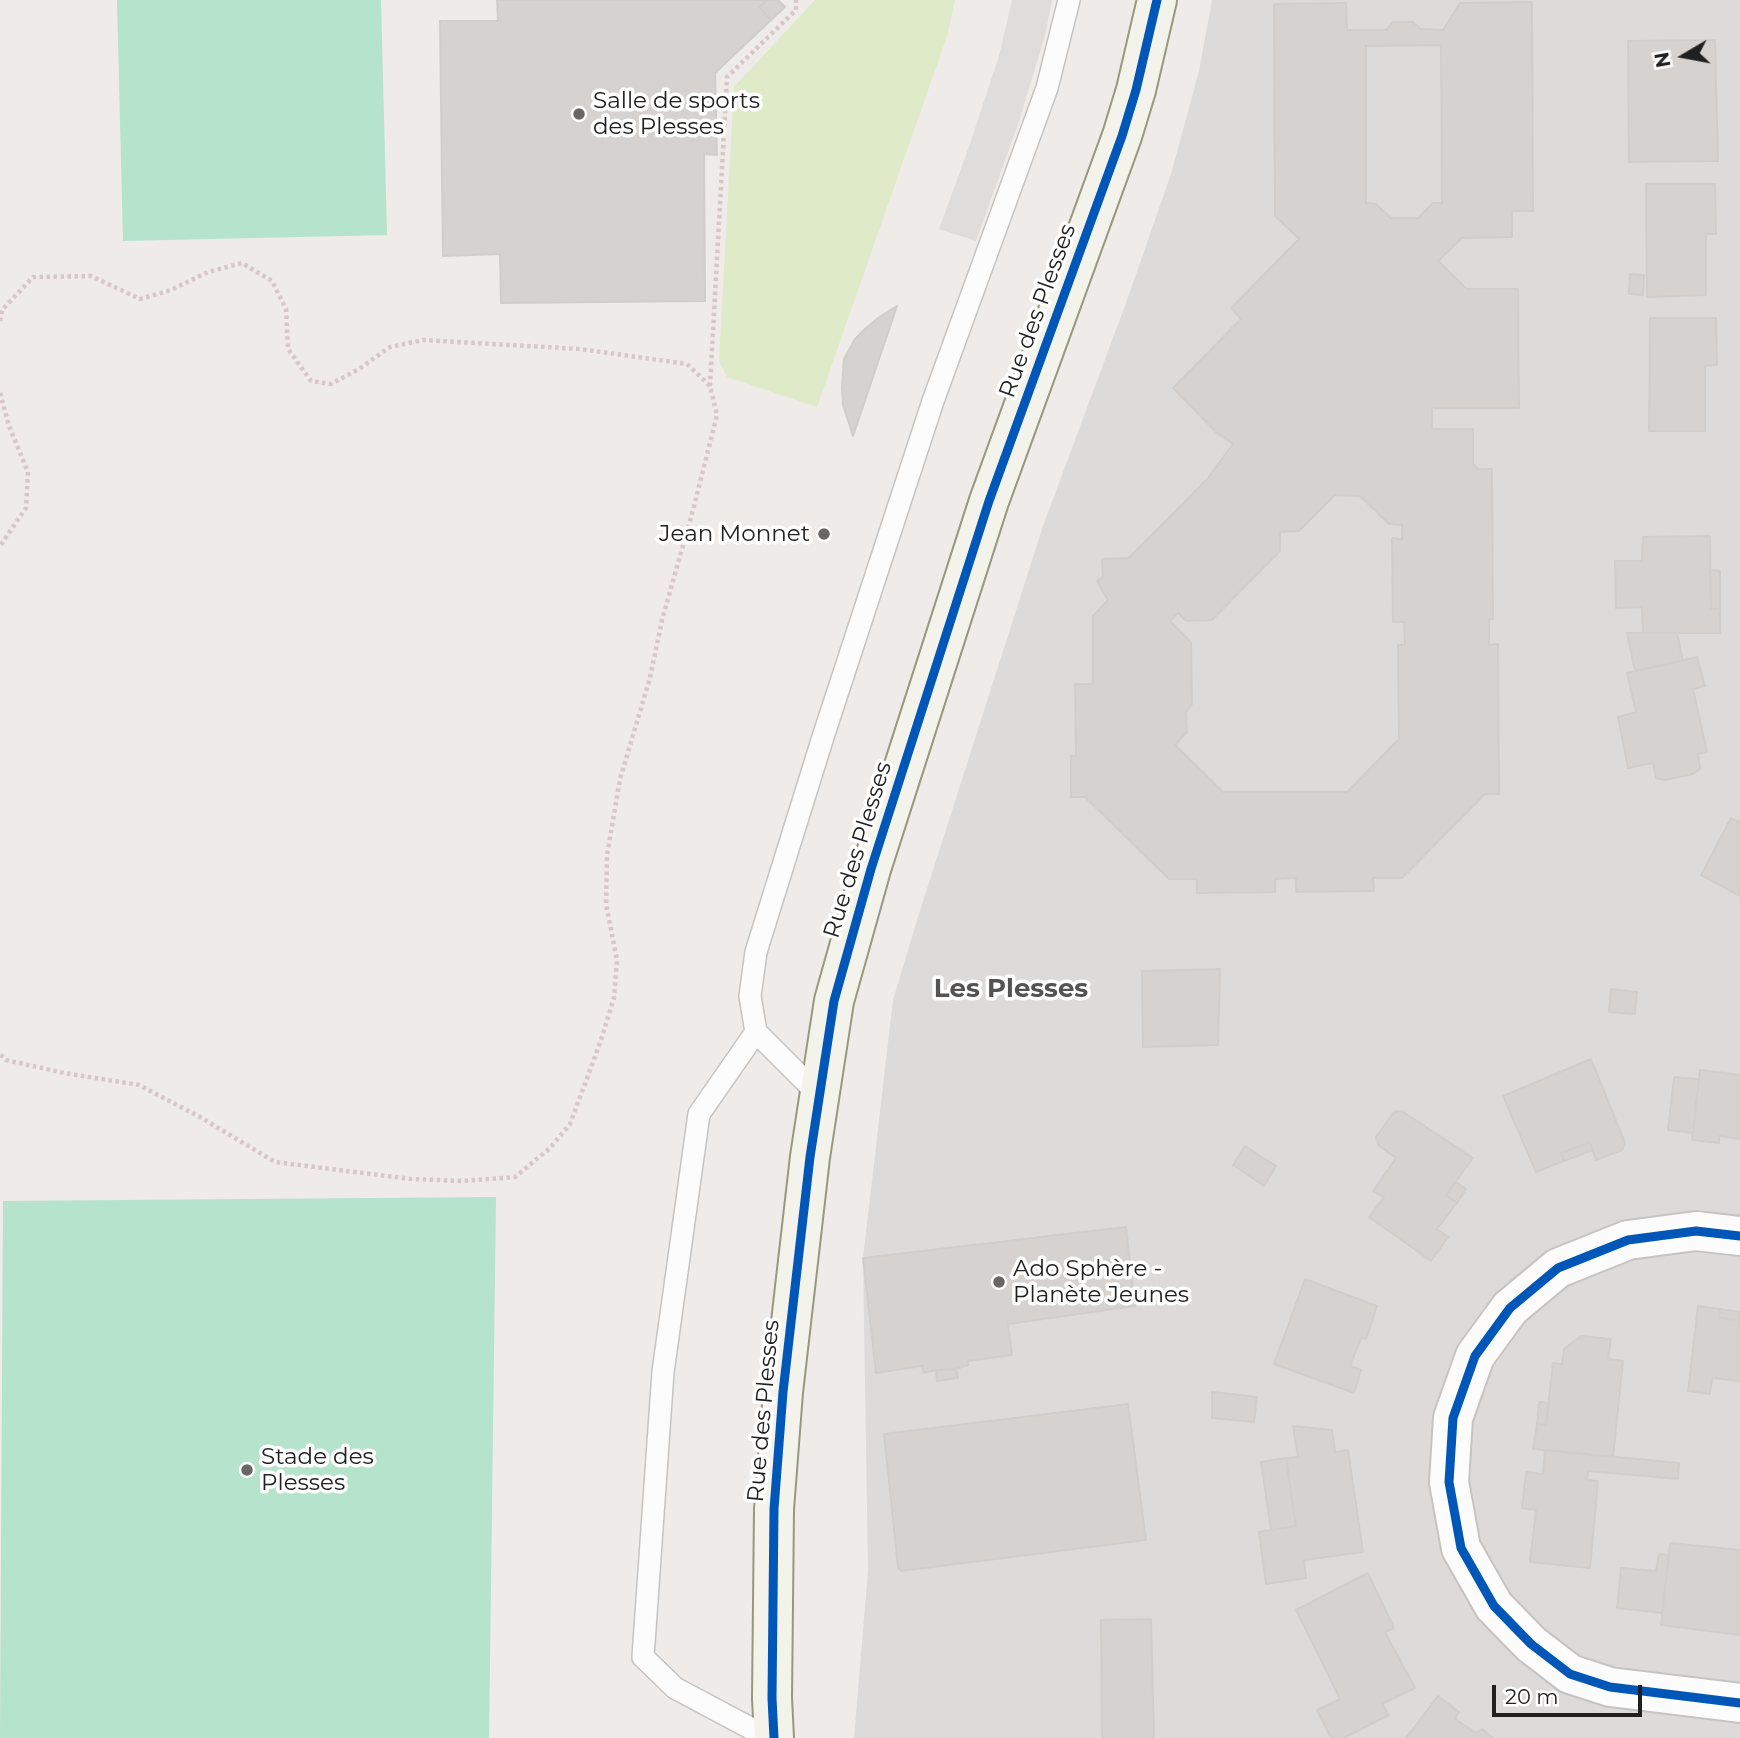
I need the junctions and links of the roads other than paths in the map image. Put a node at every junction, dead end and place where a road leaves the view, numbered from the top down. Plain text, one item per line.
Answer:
1 (1069, 0) edge
2 (1155, 3) edge
3 (756, 1032) junction
4 (819, 1095) junction
5 (1740, 1236) edge
6 (1740, 1703) edge
7 (772, 1738) edge

1 - 3 lane
2 - 4 street, Rue des Plesses
3 - 4 lane
3 - 7 lane
4 - 7 street, Rue des Plesses
5 - 6 street

